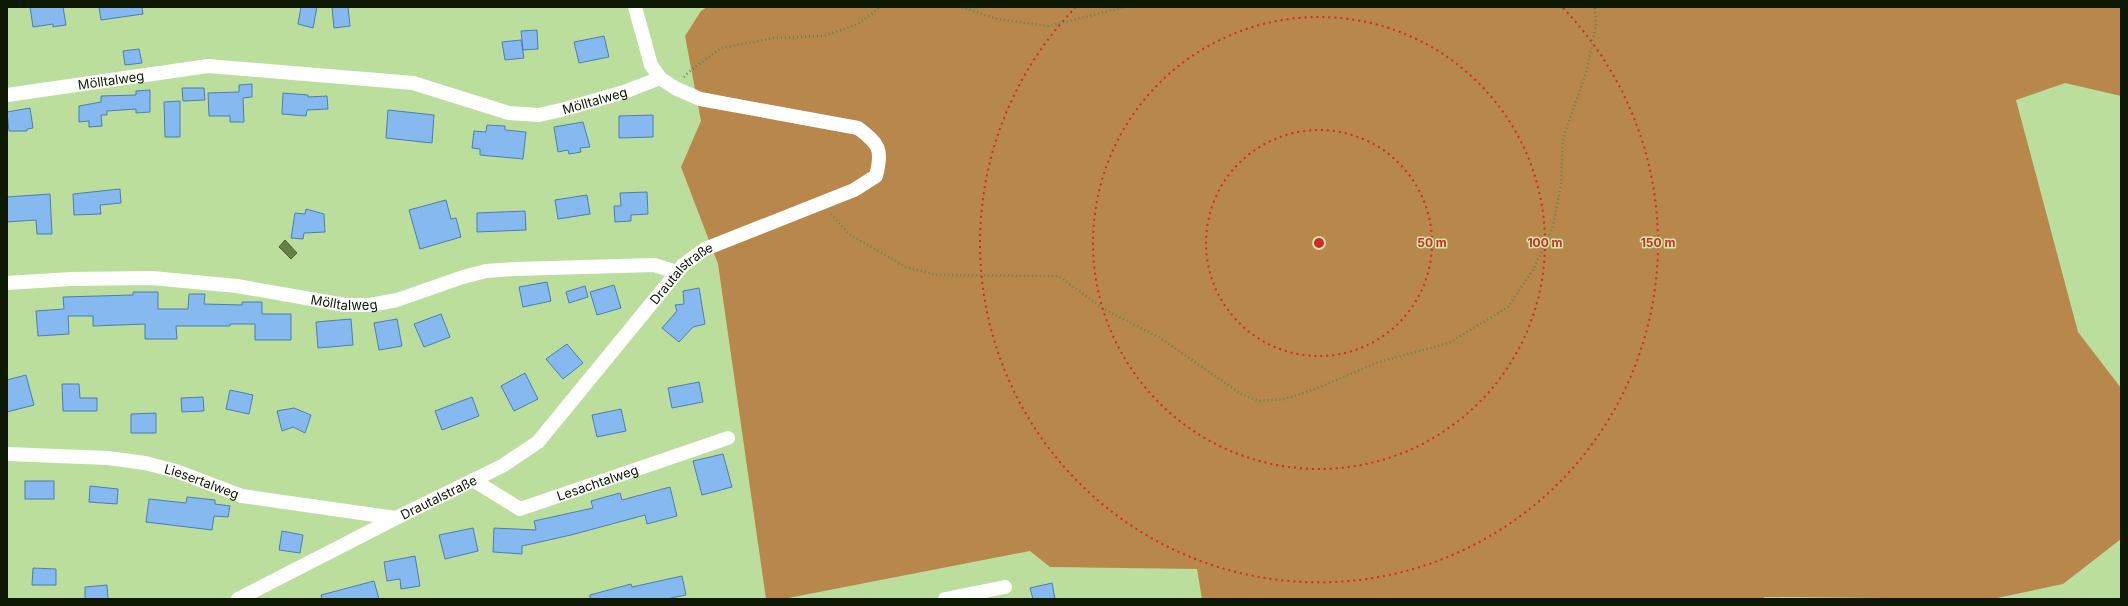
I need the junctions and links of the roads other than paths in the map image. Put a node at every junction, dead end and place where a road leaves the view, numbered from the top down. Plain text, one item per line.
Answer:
1 (635, 7) edge
2 (660, 78) junction
3 (7, 95) edge
4 (677, 272) junction
5 (7, 283) edge
6 (728, 438) dead end
7 (7, 454) edge
8 (473, 480) junction
9 (396, 518) junction
10 (1006, 587) dead end
11 (238, 599) edge
12 (945, 599) edge

1 - 2 street, Drautalstraße
2 - 3 street, Mölltalweg
2 - 4 street, Drautalstraße
4 - 5 street, Mölltalweg
4 - 8 street, Drautalstraße
6 - 8 street, Lesachtalweg
7 - 9 street, Liesertalweg
8 - 9 street, Drautalstraße
9 - 11 street, Drautalstraße
10 - 12 street

